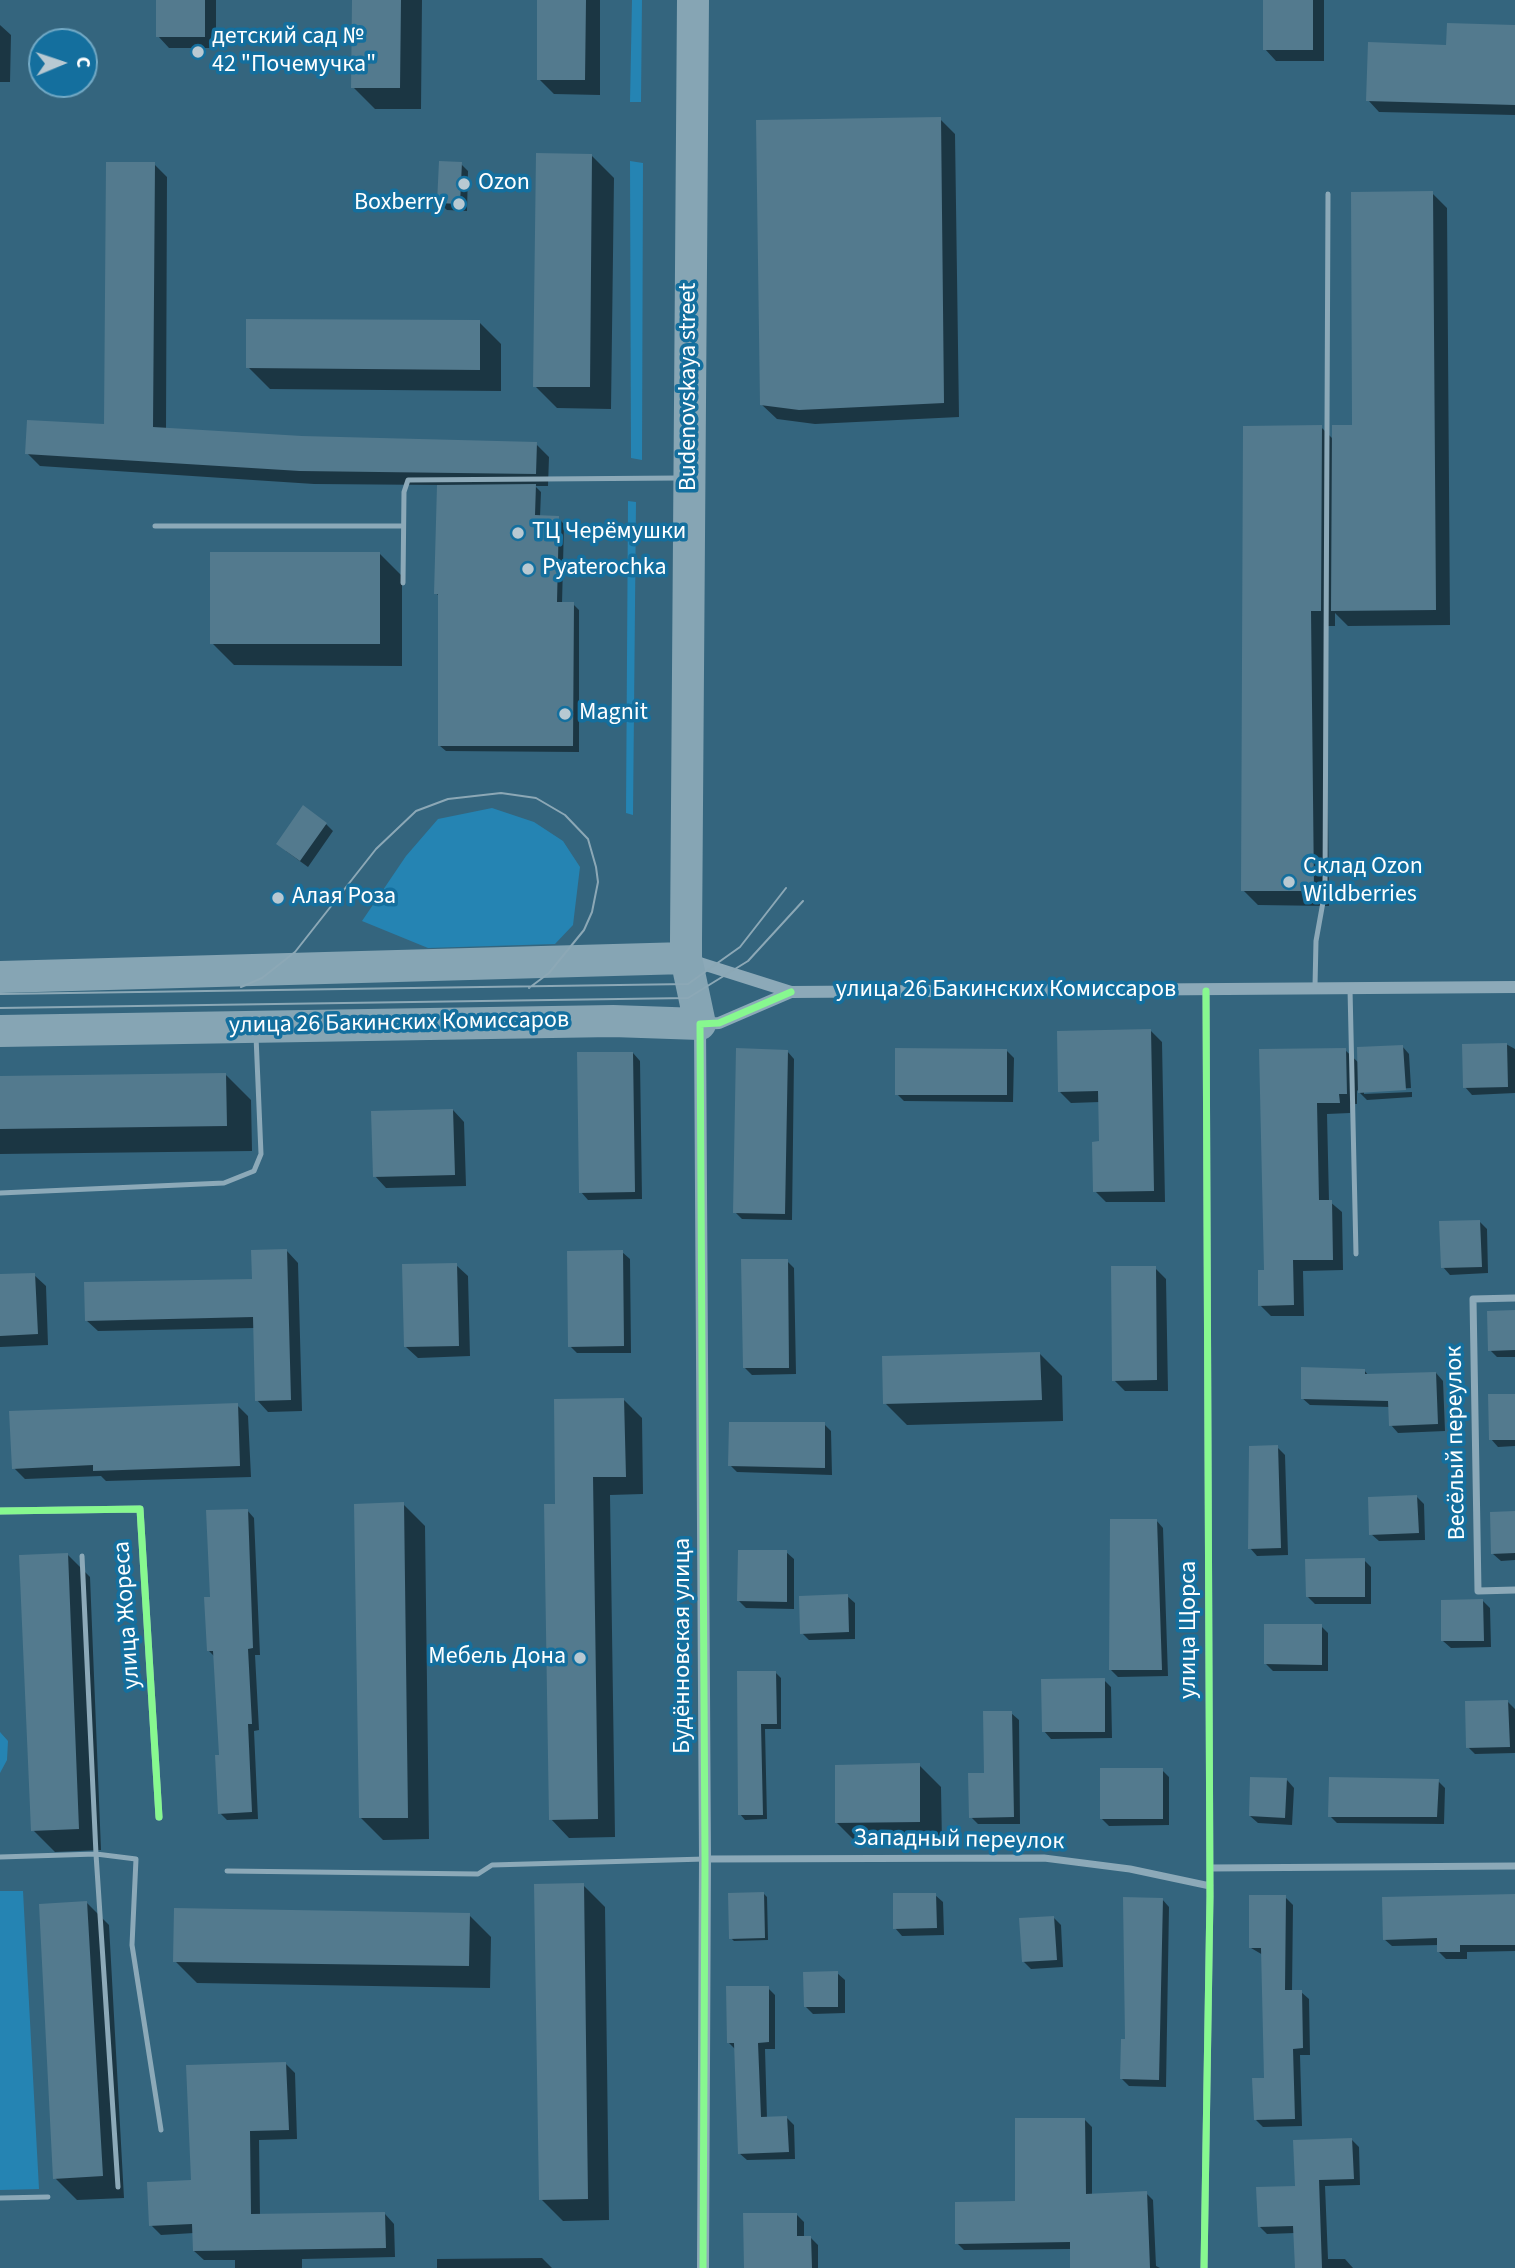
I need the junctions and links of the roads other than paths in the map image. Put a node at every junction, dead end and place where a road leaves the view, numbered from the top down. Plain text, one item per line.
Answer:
1 (693, 0) edge
2 (1328, 194) dead end
3 (690, 478) junction
4 (155, 526) dead end
5 (403, 526) junction
6 (404, 583) dead end
7 (686, 958) junction
8 (0, 977) edge
9 (1515, 987) edge
10 (1350, 989) junction
11 (1315, 990) junction
12 (1206, 991) junction
13 (791, 992) junction
14 (700, 1024) junction
15 (255, 1026) junction
16 (0, 1031) edge
17 (0, 1193) edge
18 (1356, 1254) dead end
19 (1515, 1298) edge
20 (0, 1511) edge
21 (82, 1556) dead end
22 (1515, 1590) edge
23 (159, 1817) dead end
24 (96, 1854) junction
25 (0, 1857) edge
26 (705, 1859) junction
27 (1515, 1867) edge
28 (1210, 1868) junction
29 (227, 1871) dead end
30 (1210, 1886) junction
31 (161, 2130) dead end
32 (118, 2187) dead end
33 (48, 2197) dead end
34 (0, 2198) edge
35 (703, 2268) edge
36 (1204, 2268) edge

1 - 3 main road, Budenovskaya street
2 - 11 lane
3 - 5 lane
3 - 7 main road, Budenovskaya street
4 - 5 lane
5 - 6 lane
7 - 8 main road, улица 26 Бакинских Комиссаров
7 - 13 street, улица 26 Бакинских Комиссаров
7 - 14 main road, Budenovskaya street
9 - 10 street, улица 26 Бакинских Комиссаров
10 - 11 street, улица 26 Бакинских Комиссаров
10 - 18 lane
11 - 12 street, улица 26 Бакинских Комиссаров
12 - 13 street, улица 26 Бакинских Комиссаров
12 - 28 street, улица Щорса
13 - 14 street, улица 26 Бакинских Комиссаров
14 - 15 main road, улица 26 Бакинских Комиссаров
14 - 26 street, Будённовская улица
15 - 16 main road, улица 26 Бакинских Комиссаров
15 - 17 lane
19 - 22 street, Весёлый переулок
20 - 23 street, улица Жореса
21 - 24 lane
24 - 25 lane
24 - 31 lane
24 - 32 lane
26 - 29 lane
26 - 30 street, Западный переулок
26 - 35 street, Будённовская улица
27 - 28 street
28 - 30 street, улица Щорса
30 - 36 street, улица Щорса
33 - 34 lane

